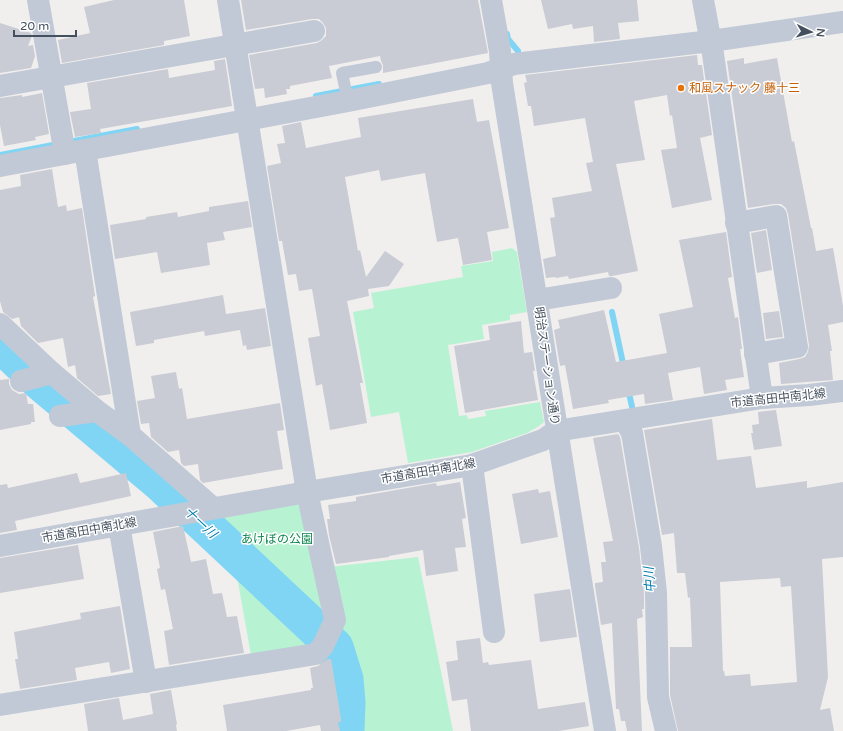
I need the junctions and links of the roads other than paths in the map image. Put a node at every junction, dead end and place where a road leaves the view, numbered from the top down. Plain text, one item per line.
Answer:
1 (38, 0) edge
2 (228, 0) edge
3 (490, 0) edge
4 (703, 0) edge
5 (843, 22) edge
6 (314, 31) dead end
7 (711, 41) junction
8 (235, 45) junction
9 (376, 67) dead end
10 (501, 69) junction
11 (52, 76) junction
12 (0, 86) edge
13 (346, 94) junction
14 (248, 121) junction
15 (69, 147) junction
16 (0, 166) edge
17 (736, 223) junction
18 (611, 288) dead end
19 (537, 300) junction
20 (0, 324) edge
21 (755, 354) junction
22 (50, 374) junction
23 (21, 381) dead end
24 (843, 391) edge
25 (762, 398) junction
26 (94, 411) junction
27 (60, 416) dead end
28 (625, 420) junction
29 (556, 431) junction
30 (130, 435) junction
31 (472, 465) junction
32 (307, 492) junction
33 (197, 511) junction
34 (119, 525) junction
35 (0, 546) edge
36 (494, 632) dead end
37 (146, 682) junction
38 (0, 706) edge
39 (605, 731) edge
40 (666, 731) edge

1 - 11 street
2 - 8 street
3 - 10 street, 明治ステーション通り
4 - 7 street
5 - 7 street
6 - 8 street
7 - 10 street
7 - 17 street
8 - 11 street
8 - 14 street
9 - 13 lane
10 - 13 street
10 - 19 street, 明治ステーション通り
11 - 12 street
11 - 15 street
13 - 14 street
14 - 15 street
14 - 32 street
15 - 16 street
15 - 30 street
17 - 21 street
17 - 21 street
18 - 19 street
19 - 29 street, 明治ステーション通り
20 - 22 street
21 - 25 street
22 - 23 street
22 - 26 street
24 - 25 street, 市道高田中南北線
25 - 28 street, 市道高田中南北線
26 - 27 street
26 - 30 street
28 - 29 street, 市道高田中南北線
28 - 40 street
29 - 31 street, 市道高田中南北線
29 - 39 street, 明治ステーション通り
30 - 33 street
31 - 32 street, 市道高田中南北線
31 - 36 street
32 - 33 street, 市道高田中南北線
32 - 37 street
33 - 34 street, 市道高田中南北線
34 - 35 street, 市道高田中南北線
34 - 37 street
37 - 38 street

